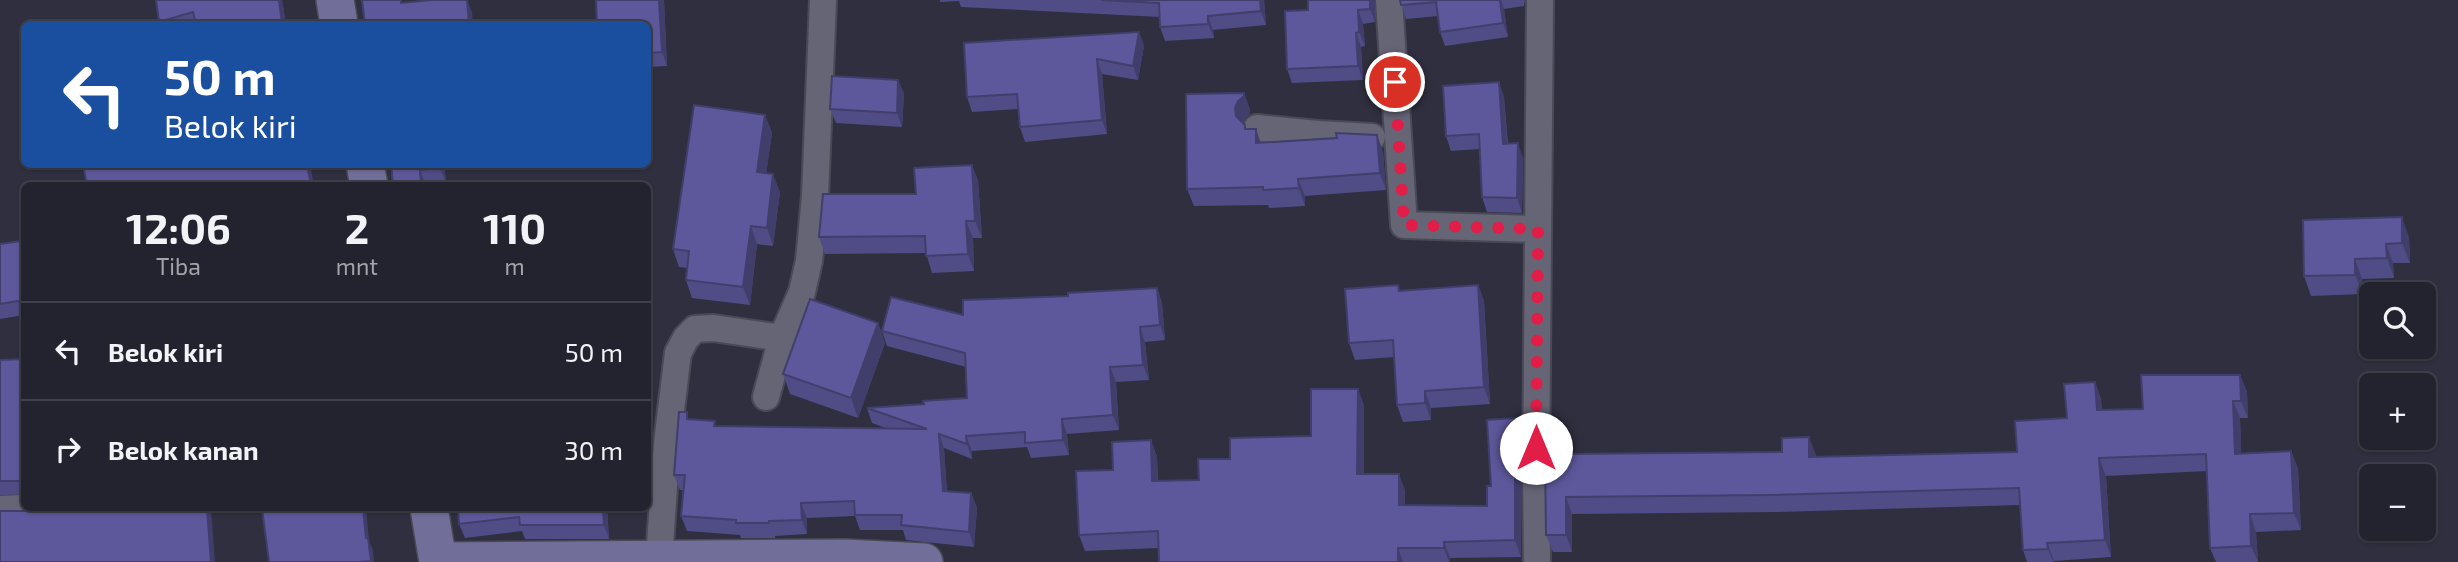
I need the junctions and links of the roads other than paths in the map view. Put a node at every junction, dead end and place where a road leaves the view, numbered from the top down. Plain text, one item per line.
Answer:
1 (335, 0) edge
2 (823, 0) edge
3 (1390, 0) edge
4 (1540, 0) edge
5 (338, 21) edge
6 (1258, 128) edge
7 (1398, 137) junction
8 (1538, 229) junction
9 (782, 338) junction
10 (766, 397) dead end
11 (21, 508) edge
12 (0, 509) edge
13 (430, 511) edge
14 (659, 559) junction
15 (438, 561) edge
16 (924, 562) edge
17 (1538, 562) edge

1 - 5 street
2 - 9 street
3 - 7 street
4 - 8 street
6 - 7 street
7 - 8 street
8 - 17 street
9 - 10 street
9 - 14 street
11 - 12 street
13 - 15 street
14 - 15 street
14 - 16 street

